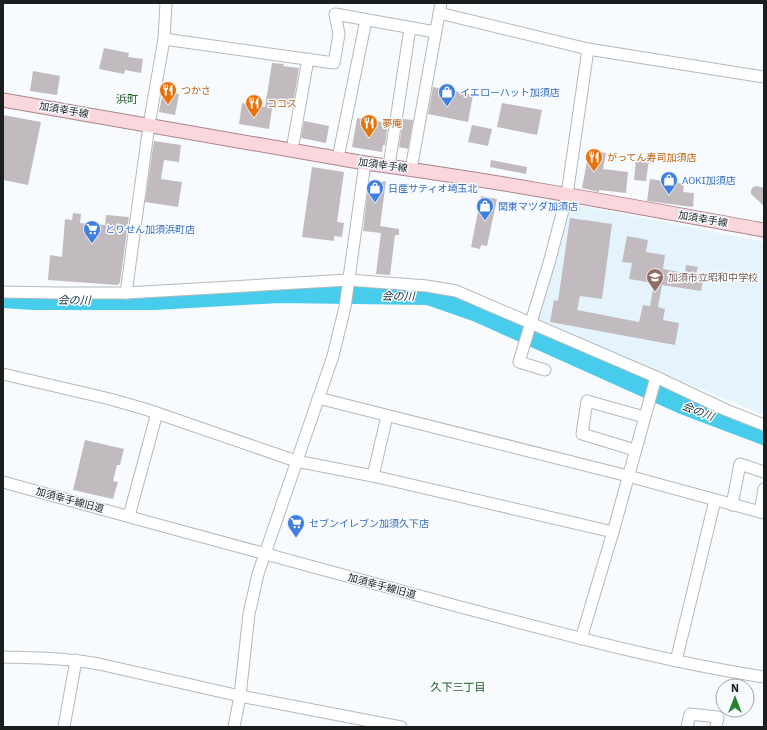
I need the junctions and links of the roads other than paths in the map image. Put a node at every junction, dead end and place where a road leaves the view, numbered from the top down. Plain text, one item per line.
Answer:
1 (166, 3) edge
2 (440, 8) edge
3 (336, 9) edge
4 (366, 20) junction
5 (410, 28) junction
6 (436, 32) junction
7 (164, 39) junction
8 (588, 49) junction
9 (308, 59) junction
10 (764, 77) edge
11 (3, 100) edge
12 (149, 125) junction
13 (292, 150) junction
14 (338, 158) junction
15 (365, 163) junction
16 (389, 166) junction
17 (411, 169) junction
18 (567, 195) junction
19 (764, 230) edge
20 (348, 283) junction
21 (3, 292) edge
22 (126, 293) junction
23 (531, 322) junction
24 (545, 370) dead end
25 (3, 374) edge
26 (656, 377) junction
27 (318, 398) junction
28 (158, 413) junction
29 (387, 416) junction
30 (644, 417) junction
31 (764, 425) edge
32 (635, 450) junction
33 (296, 461) junction
34 (764, 472) edge
35 (373, 476) junction
36 (628, 476) junction
37 (3, 482) edge
38 (764, 489) edge
39 (715, 500) junction
40 (732, 505) junction
41 (762, 513) edge
42 (129, 516) junction
43 (613, 532) junction
44 (264, 554) junction
45 (581, 639) junction
46 (3, 657) edge
47 (76, 660) junction
48 (676, 661) junction
49 (764, 677) edge
50 (240, 696) junction
51 (356, 723) edge
52 (64, 727) edge
53 (234, 727) edge
54 (401, 727) edge
55 (687, 727) edge
56 (716, 727) edge

1 - 7 street
2 - 6 street
2 - 8 street
3 - 4 street
3 - 9 street
4 - 5 street
4 - 14 street
5 - 6 street
5 - 16 street
6 - 17 street
7 - 9 street
7 - 12 street
8 - 10 street
8 - 18 street
9 - 13 street
11 - 12 main road, 加須幸手線
12 - 13 main road, 加須幸手線
12 - 22 street
13 - 14 main road, 加須幸手線
14 - 15 main road, 加須幸手線
15 - 16 main road, 加須幸手線
15 - 20 street
16 - 17 main road, 加須幸手線
17 - 18 main road, 加須幸手線
18 - 19 main road, 加須幸手線
18 - 23 street
20 - 22 street
20 - 23 street
20 - 27 street
21 - 22 street
23 - 24 street
23 - 26 street
25 - 28 street
26 - 30 street
26 - 31 street
27 - 29 street
27 - 33 street
28 - 33 street
28 - 42 street
29 - 35 street
29 - 36 street
30 - 32 street
30 - 32 street
32 - 36 street
33 - 35 street
33 - 44 street
34 - 40 street
35 - 43 street
36 - 39 street
36 - 43 street
37 - 42 street, 加須幸手線旧道
38 - 41 street
39 - 40 street
39 - 48 street
40 - 41 street
42 - 44 street, 加須幸手線旧道
43 - 45 street
44 - 45 street, 加須幸手線旧道
44 - 50 street
45 - 48 street, 加須幸手線旧道
46 - 47 street
47 - 50 street
47 - 52 street
48 - 49 street, 加須幸手線旧道
50 - 51 street
50 - 53 street
51 - 54 street
55 - 56 street

